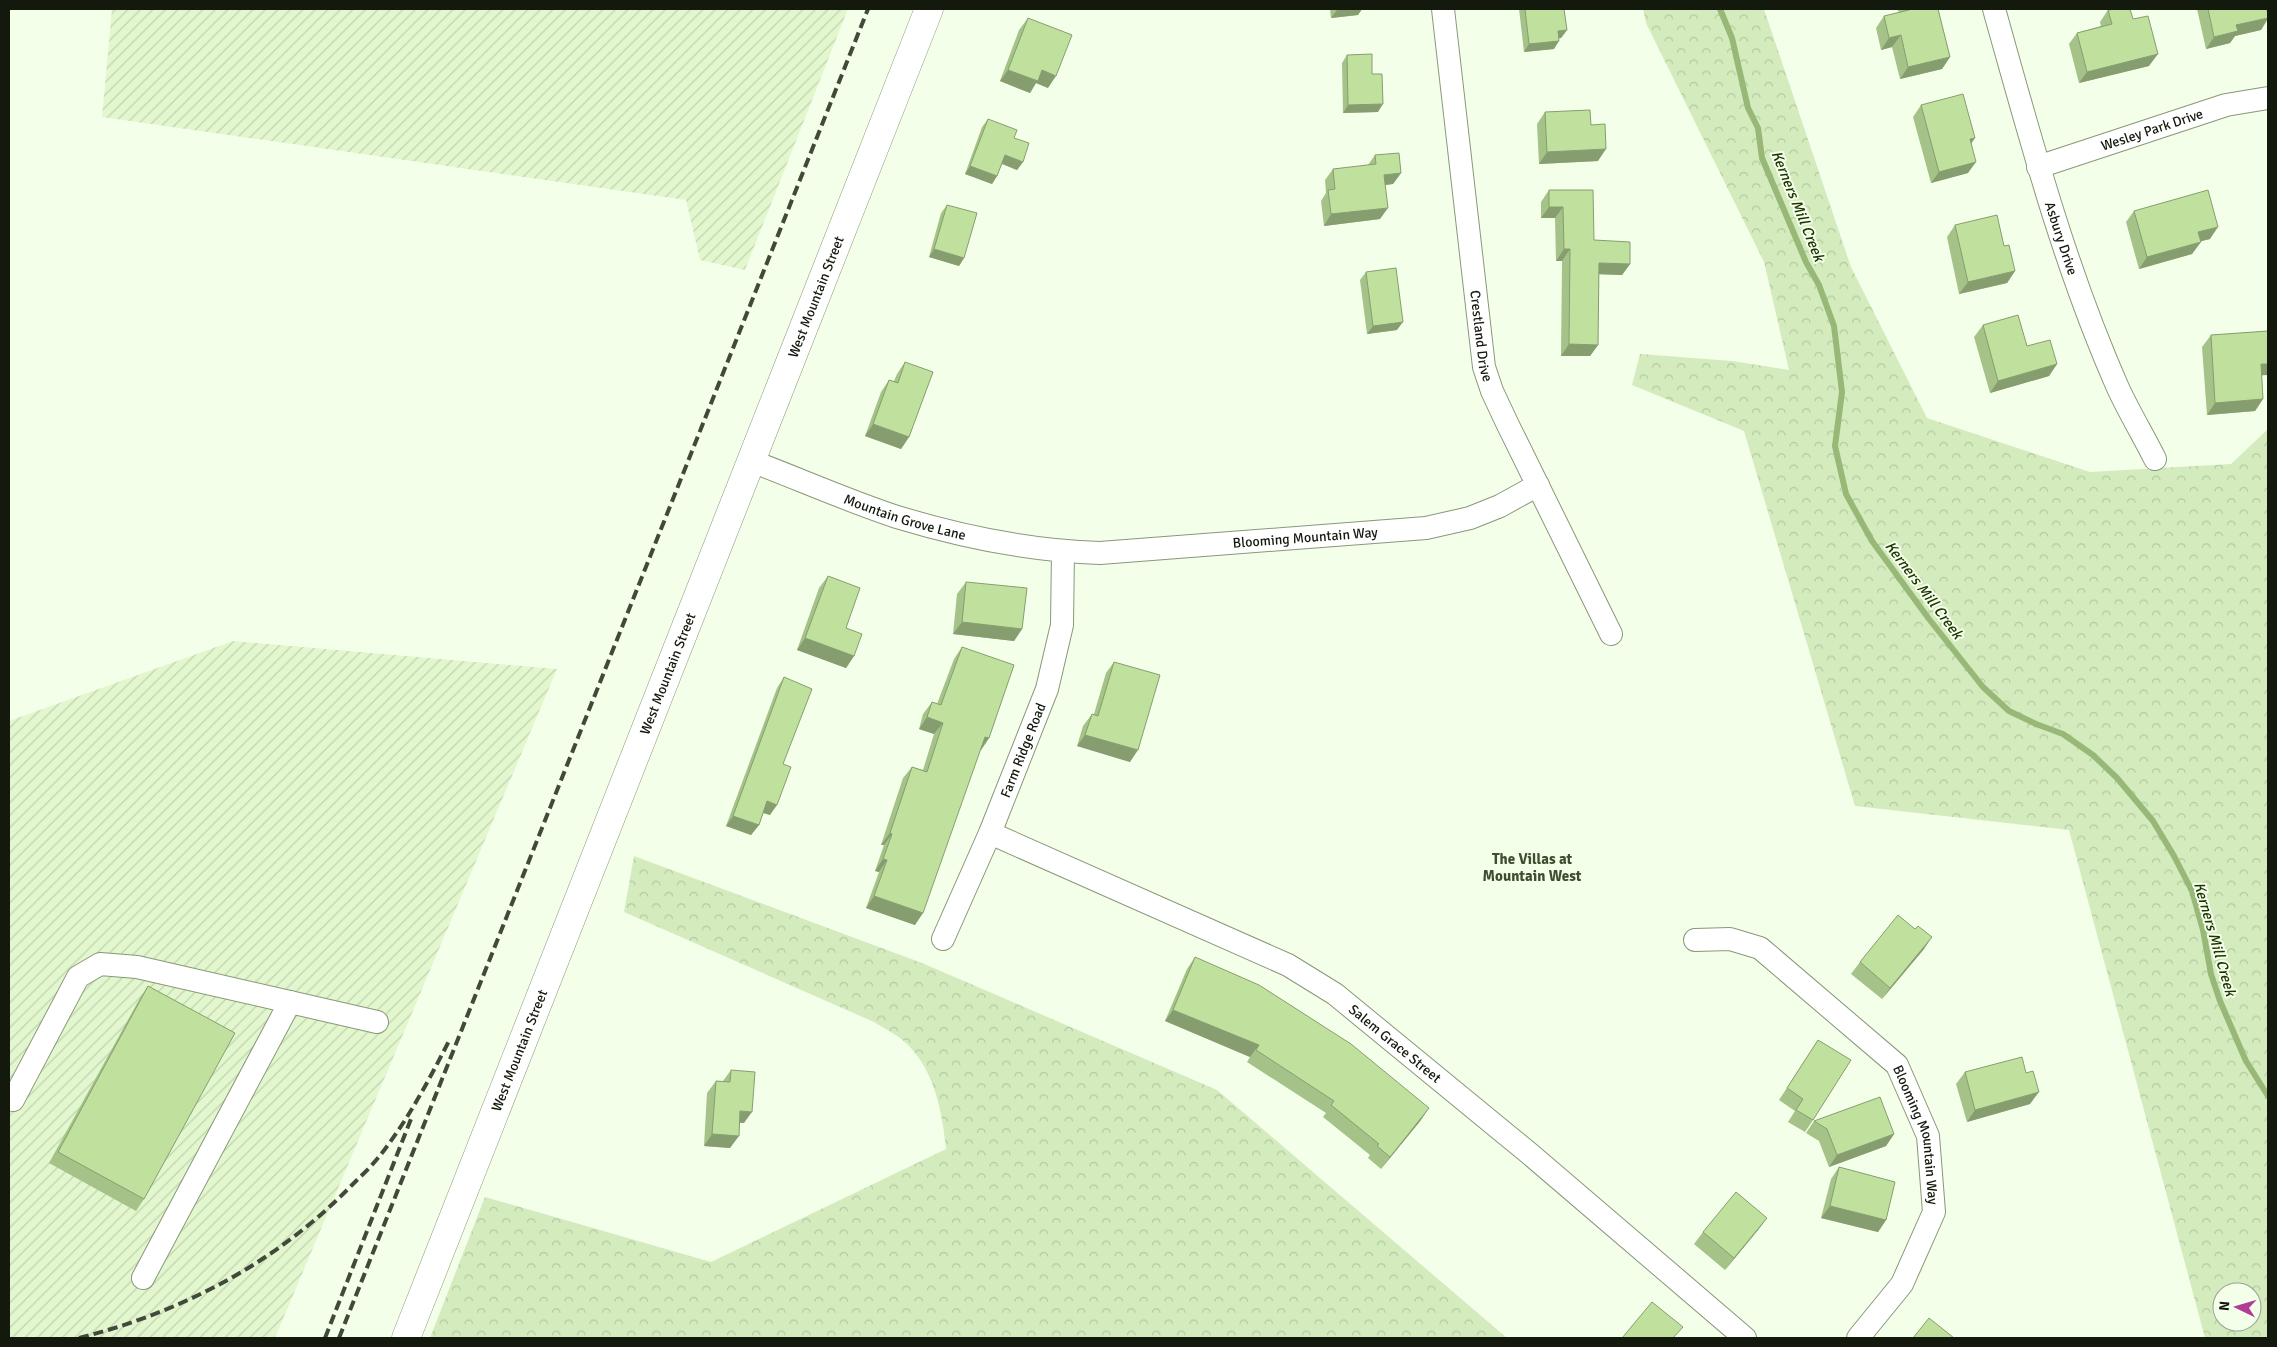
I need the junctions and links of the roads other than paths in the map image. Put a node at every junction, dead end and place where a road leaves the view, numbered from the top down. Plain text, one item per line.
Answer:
1 (929, 9) edge
2 (1443, 9) edge
3 (1994, 9) edge
4 (2268, 98) edge
5 (2038, 166) junction
6 (2155, 459) dead end
7 (751, 461) junction
8 (1538, 485) junction
9 (1064, 552) junction
10 (1611, 634) dead end
11 (990, 833) junction
12 (943, 939) dead end
13 (1696, 940) dead end
14 (290, 1002) junction
15 (377, 1022) dead end
16 (12, 1100) dead end
17 (143, 1278) dead end
18 (406, 1338) edge
19 (1745, 1338) edge
20 (1858, 1338) edge

1 - 7 main road, West Mountain Street
2 - 8 street, Crestland Drive
3 - 5 street, Asbury Drive
4 - 5 street, Wesley Park Drive
5 - 6 street, Asbury Drive
7 - 9 street, Mountain Grove Lane
7 - 18 main road, West Mountain Street
8 - 9 street, Blooming Mountain Way
8 - 10 street, Crestland Drive
9 - 11 street, Farm Ridge Road
11 - 12 street, Farm Ridge Road
11 - 19 street, Salem Grace Street
13 - 20 street, Blooming Mountain Way
14 - 15 street
14 - 16 street
14 - 17 street

